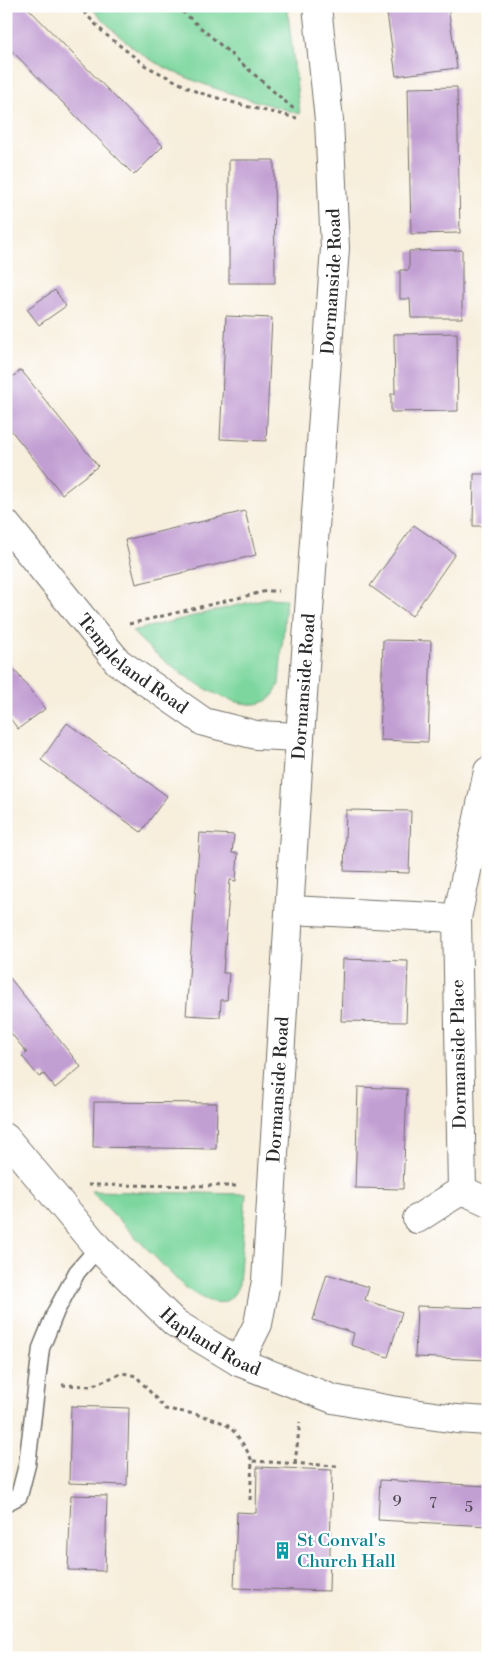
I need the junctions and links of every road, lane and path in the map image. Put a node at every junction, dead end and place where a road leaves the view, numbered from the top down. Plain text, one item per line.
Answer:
1 (78, 6) edge
2 (176, 6) edge
3 (317, 6) edge
4 (6, 524) edge
5 (267, 590) dead end
6 (97, 636) junction
7 (300, 737) junction
8 (488, 771) edge
9 (290, 910) junction
10 (457, 918) junction
11 (6, 1138) edge
12 (45, 1185) junction
13 (272, 1187) junction
14 (462, 1190) junction
15 (488, 1202) edge
16 (417, 1219) dead end
17 (98, 1248) junction
18 (239, 1362) junction
19 (37, 1385) junction
20 (488, 1420) edge
21 (300, 1421) dead end
22 (252, 1461) junction
23 (295, 1463) junction
24 (338, 1466) dead end
25 (250, 1500) dead end
26 (6, 1502) edge

1 - 2 path
3 - 7 street, Dormanside Road
4 - 6 street, Templeland Road
5 - 6 path
6 - 7 street, Templeland Road
7 - 9 street, Dormanside Road
8 - 10 street, Dormanside Place
9 - 10 street
9 - 13 street, Dormanside Road
10 - 14 street, Dormanside Place
11 - 12 street, Hapland Road
12 - 13 path
12 - 17 street, Hapland Road
13 - 18 street, Dormanside Road
14 - 15 street
14 - 16 street
17 - 18 street, Hapland Road
17 - 19 lane
18 - 20 street, Hapland Road
19 - 22 path
19 - 26 lane
21 - 23 path
22 - 23 path
22 - 25 path
23 - 24 path

